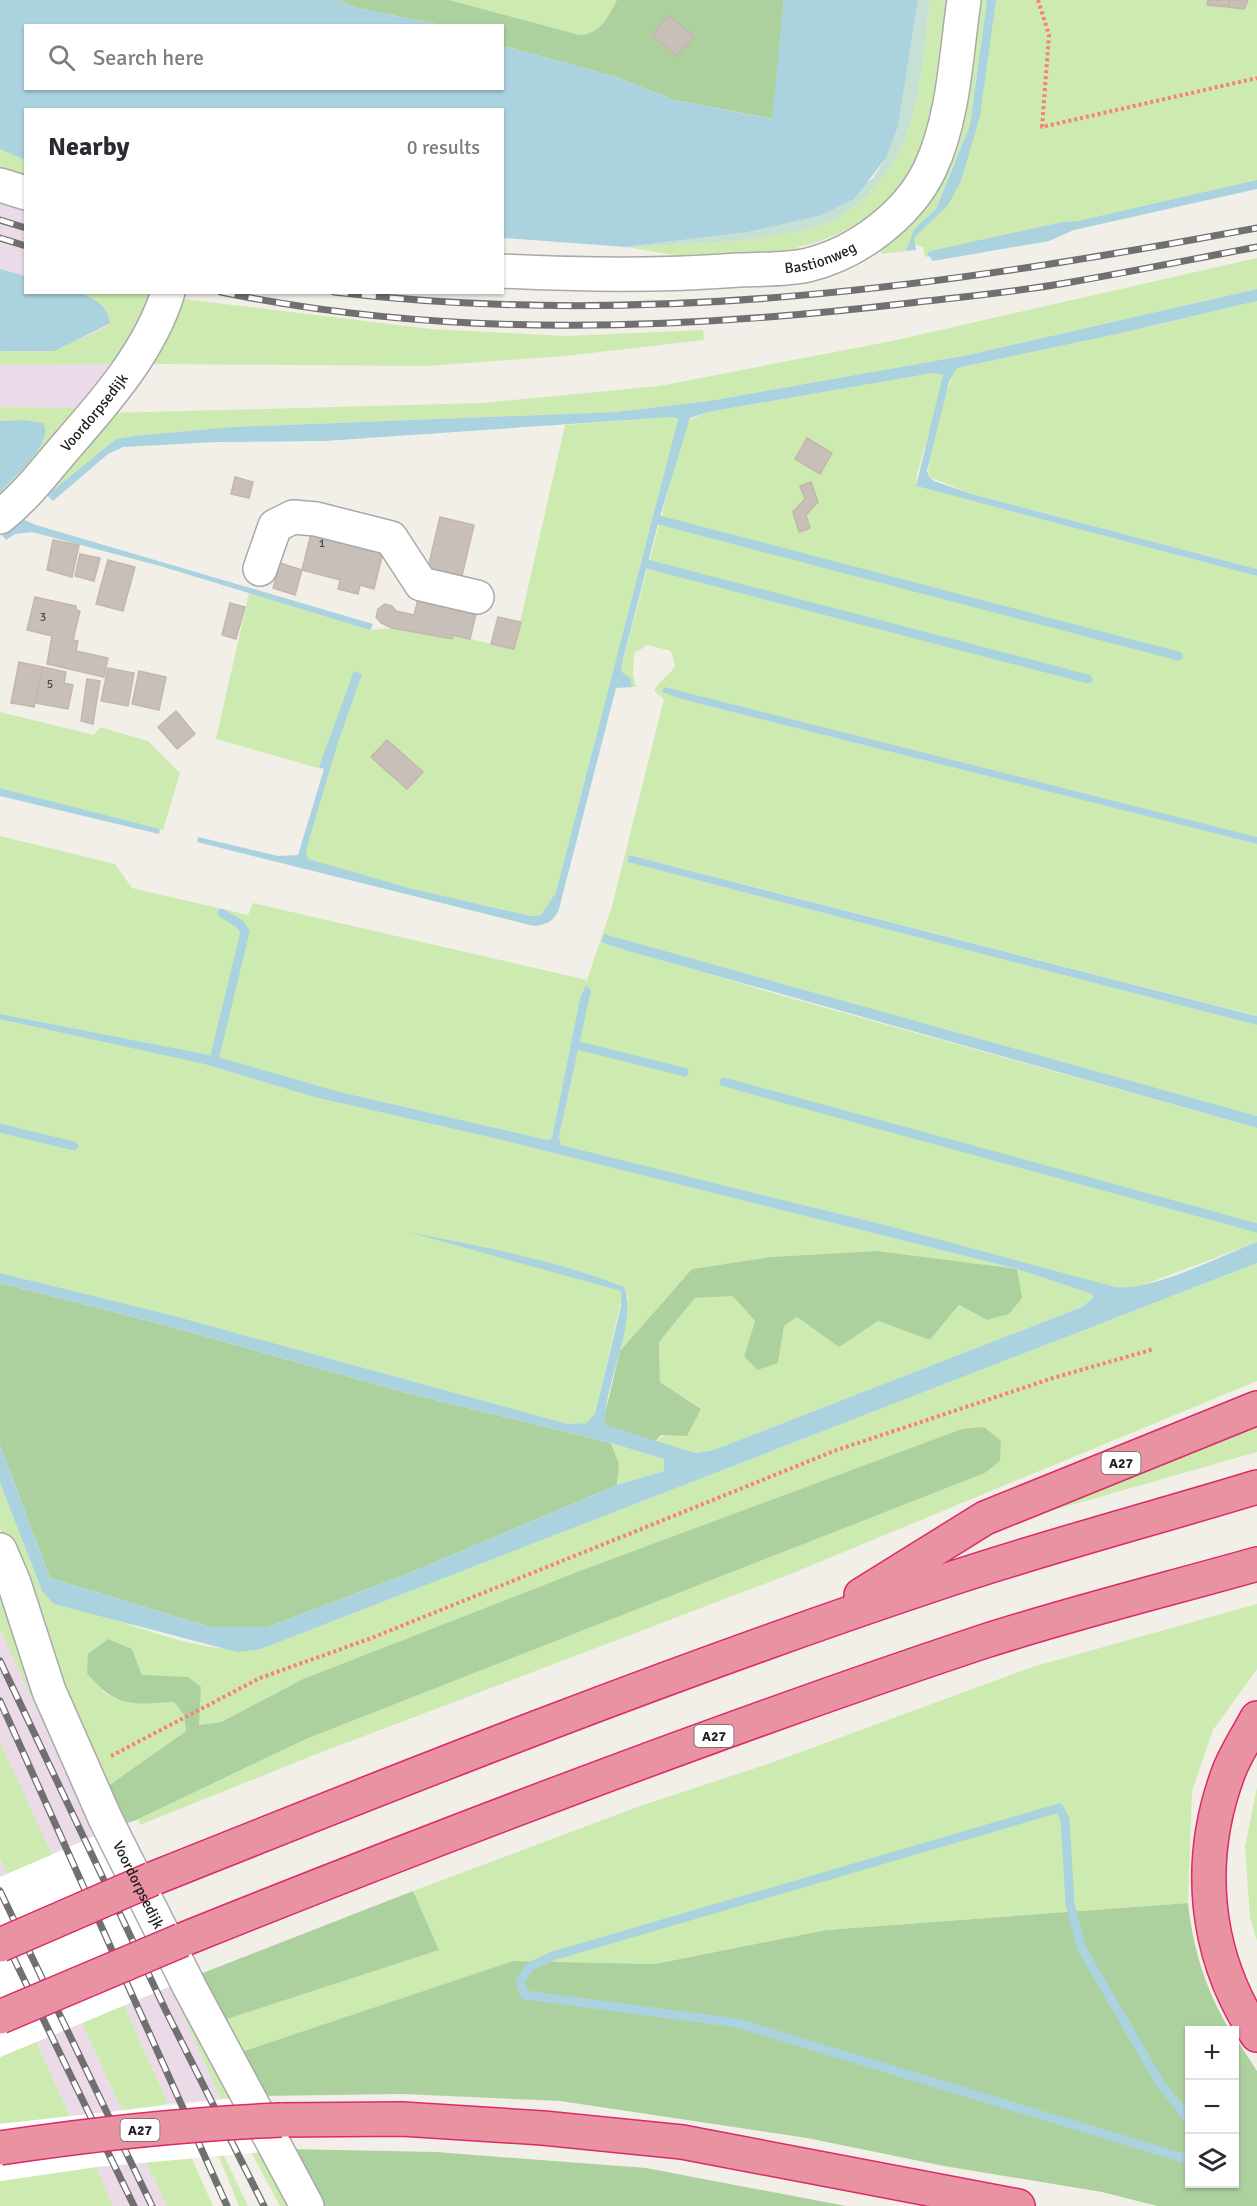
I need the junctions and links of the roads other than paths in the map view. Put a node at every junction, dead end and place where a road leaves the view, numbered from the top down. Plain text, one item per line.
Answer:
1 (964, 0) edge
2 (0, 184) edge
3 (24, 193) edge
4 (504, 271) edge
5 (167, 294) edge
6 (0, 517) edge
7 (260, 569) dead end
8 (477, 597) dead end
9 (1257, 1408) edge
10 (1257, 1487) edge
11 (0, 1550) edge
12 (1257, 1564) edge
13 (811, 1626) junction
14 (1257, 1718) edge
15 (0, 1945) edge
16 (0, 2017) edge
17 (1257, 2035) edge
18 (0, 2148) edge
19 (308, 2206) edge
20 (1018, 2206) edge

1 - 4 street, Bastionweg
2 - 3 street
5 - 6 street, Voordorpsedijk
7 - 8 street
9 - 13 highway, A27
10 - 13 highway, A27
11 - 19 street, Voordorpsedijk
12 - 16 highway, A27, bridge
13 - 15 highway, A27, bridge
14 - 17 highway
18 - 20 highway, A27, bridge

